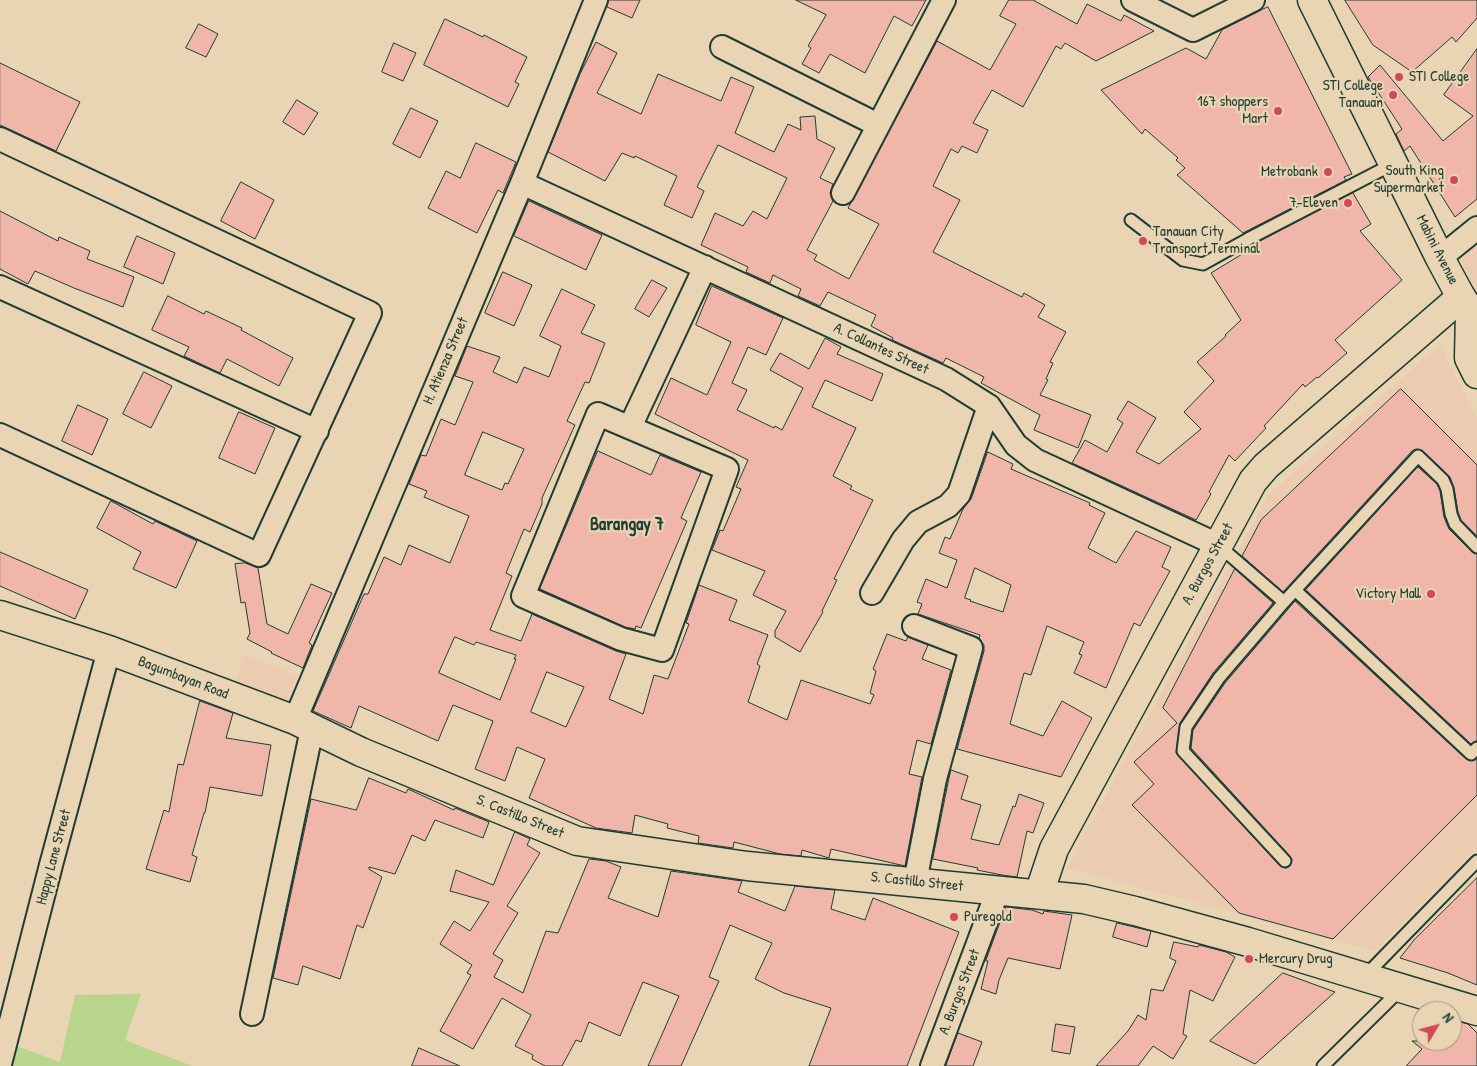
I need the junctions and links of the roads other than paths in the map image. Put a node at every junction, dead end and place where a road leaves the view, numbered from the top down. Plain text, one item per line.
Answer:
1 (596, 0) edge
2 (944, 0) edge
3 (1133, 0) edge
4 (1253, 0) edge
5 (1312, 0) edge
6 (722, 47) dead end
7 (878, 125) junction
8 (0, 139) edge
9 (1393, 164) junction
10 (522, 183) junction
11 (843, 193) dead end
12 (1130, 220) dead end
13 (1477, 228) edge
14 (1440, 258) junction
15 (705, 267) junction
16 (0, 287) edge
17 (1469, 310) edge
18 (1477, 374) edge
19 (989, 406) junction
20 (630, 427) junction
21 (317, 431) junction
22 (0, 435) edge
23 (1218, 545) junction
24 (1477, 546) edge
25 (1295, 590) junction
26 (872, 593) dead end
27 (1284, 602) junction
28 (0, 615) edge
29 (914, 626) dead end
30 (109, 650) junction
31 (303, 724) junction
32 (1477, 748) edge
33 (361, 752) joint
34 (1285, 861) dead end
35 (1477, 862) edge
36 (915, 882) junction
37 (998, 890) junction
38 (1039, 894) junction
39 (1365, 976) junction
40 (1402, 988) junction
41 (1477, 1011) edge
42 (252, 1014) dead end
43 (0, 1064) edge
44 (932, 1066) edge
45 (1323, 1066) edge

1 - 10 street, H. Atienza Street
2 - 7 street
3 - 4 street
5 - 9 street, Mabini Avenue
6 - 7 street
7 - 11 street
8 - 21 street
9 - 12 lane
9 - 14 street, Mabini Avenue
10 - 15 street, A. Collantes Street
10 - 31 street, H. Atienza Street
13 - 14 street
14 - 17 street, Mabini Avenue
15 - 19 street, A. Collantes Street
15 - 20 street
16 - 21 street
17 - 18 street, Mabini Avenue
17 - 23 street, A. Burgos Street
19 - 23 street, A. Collantes Street
19 - 26 street
20 - 20 street
21 - 22 street
23 - 27 lane
23 - 38 street, A. Burgos Street
24 - 25 lane
25 - 27 lane
25 - 32 lane
27 - 34 lane
28 - 30 street, Bagumbayan Road
29 - 36 street
30 - 31 street, Bagumbayan Road
30 - 43 street, Happy Lane Street
31 - 33 street, Bagumbayan Road
31 - 42 street, H. Atienza Street
33 - 36 street, S. Castillo Street
35 - 39 lane
36 - 37 street, S. Castillo Street
37 - 38 street, S. Castillo Street
37 - 44 street, A. Burgos Street
38 - 39 street, S. Castillo Street
39 - 40 street, S. Castillo Street
40 - 41 street, S. Castillo Street
40 - 45 lane

